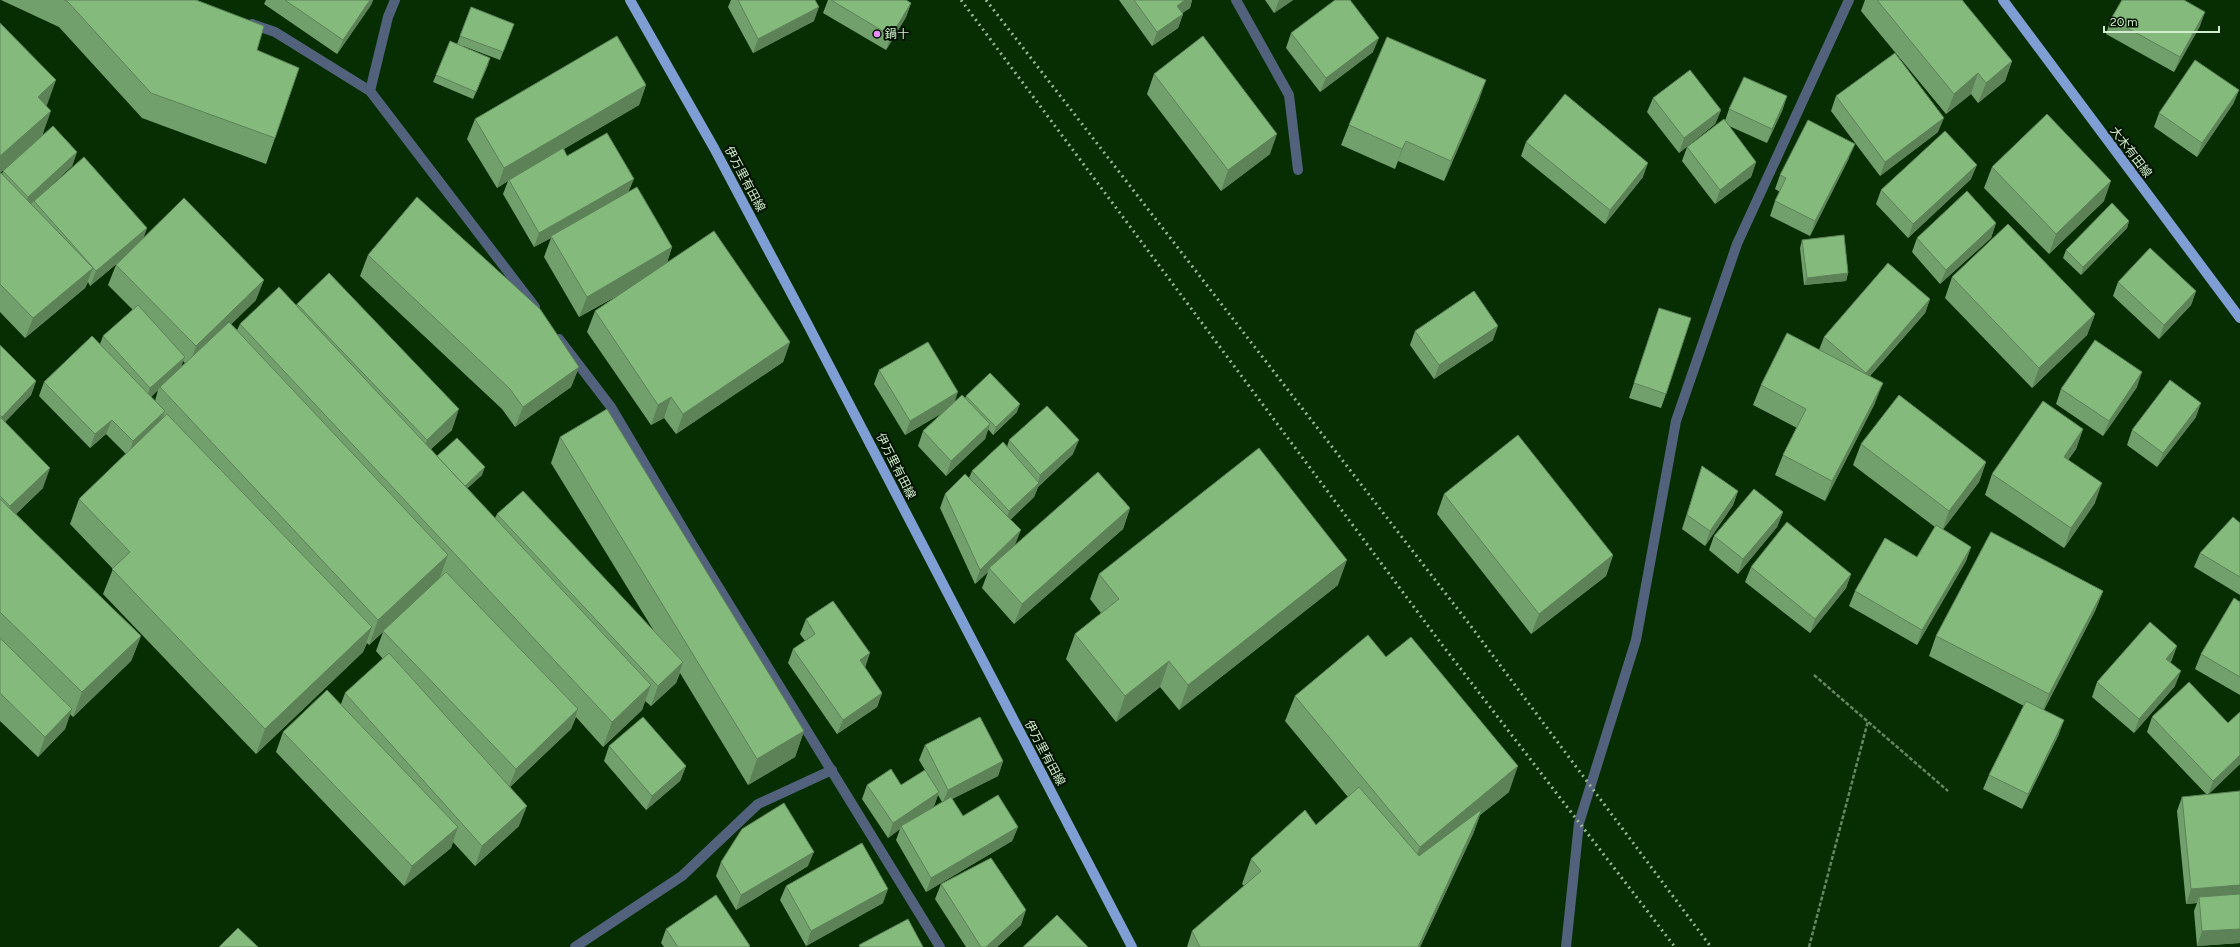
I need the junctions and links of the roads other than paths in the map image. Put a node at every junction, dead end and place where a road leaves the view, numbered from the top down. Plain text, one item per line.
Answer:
1 (396, 0) edge
2 (630, 0) edge
3 (1236, 0) edge
4 (1850, 0) edge
5 (2003, 0) edge
6 (238, 20) edge
7 (370, 92) junction
8 (1298, 170) dead end
9 (540, 313) edge
10 (2240, 318) edge
11 (554, 332) edge
12 (832, 770) junction
13 (575, 947) edge
14 (940, 947) edge
15 (1132, 947) edge
16 (1566, 947) edge

1 - 7 street
2 - 15 main road, 伊万里有田線
3 - 8 street
4 - 16 street
5 - 10 main road, 大木有田線
6 - 7 street
7 - 9 street
11 - 12 street
12 - 13 street
12 - 14 street

